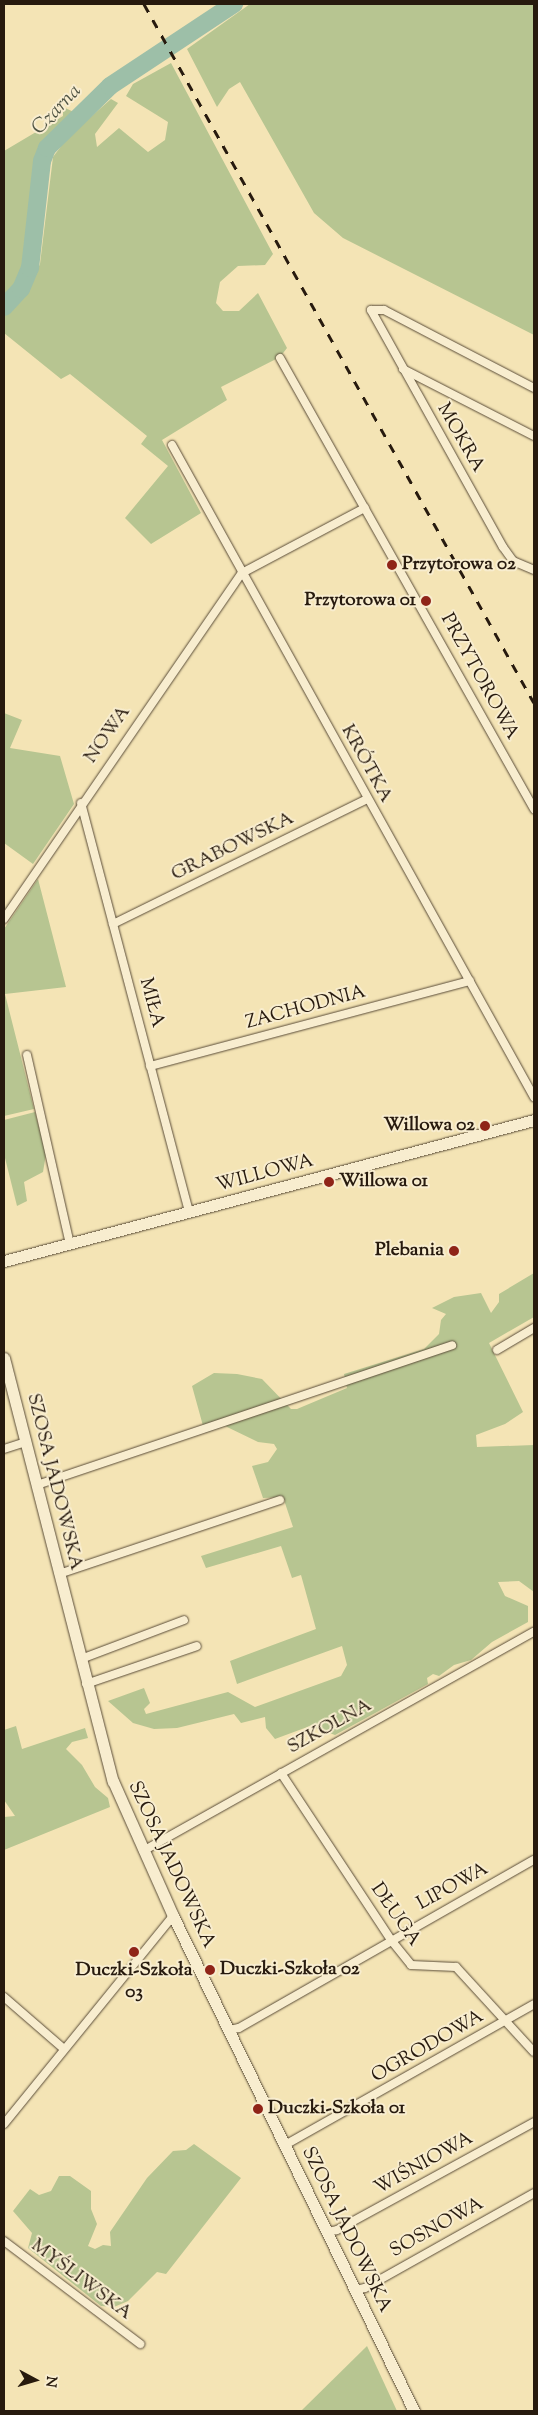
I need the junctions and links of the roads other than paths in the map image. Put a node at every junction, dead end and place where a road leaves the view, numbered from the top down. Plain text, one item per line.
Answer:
1 (280, 358) dead end
2 (403, 369) junction
3 (534, 388) edge
4 (534, 436) edge
5 (172, 445) dead end
6 (365, 508) junction
7 (534, 570) edge
8 (242, 573) junction
9 (366, 799) junction
10 (81, 803) junction
11 (534, 809) edge
12 (4, 919) edge
13 (113, 924) junction
14 (470, 980) junction
15 (26, 1055) dead end
16 (150, 1066) junction
17 (534, 1097) edge
18 (534, 1120) edge
19 (189, 1212) junction
20 (70, 1244) junction
21 (4, 1260) edge
22 (534, 1328) edge
23 (452, 1346) dead end
24 (496, 1350) dead end
25 (4, 1358) edge
26 (25, 1442) junction
27 (4, 1449) edge
28 (37, 1485) junction
29 (280, 1500) dead end
30 (59, 1574) junction
31 (184, 1620) dead end
32 (534, 1632) edge
33 (197, 1646) dead end
34 (81, 1658) junction
35 (86, 1684) junction
36 (281, 1773) junction
37 (142, 1851) junction
38 (534, 1860) edge
39 (173, 1916) junction
40 (391, 1940) junction
41 (4, 1998) edge
42 (534, 2004) edge
43 (507, 2020) junction
44 (230, 2030) junction
45 (64, 2049) junction
46 (534, 2052) edge
47 (534, 2122) edge
48 (4, 2124) edge
49 (285, 2145) junction
50 (534, 2193) edge
51 (328, 2232) junction
52 (4, 2241) edge
53 (356, 2290) junction
54 (140, 2344) dead end
55 (414, 2411) edge

1 - 6 street, PRZYTOROWA
2 - 3 street, MOKRA
2 - 4 street
2 - 7 street, MOKRA
5 - 8 street, KRÓTKA
6 - 8 street
6 - 11 street, PRZYTOROWA
8 - 9 street, KRÓTKA
8 - 10 street, NOWA
9 - 13 street, GRABOWSKA
9 - 14 street, KRÓTKA
10 - 12 street, NOWA
10 - 13 street, MIŁA
13 - 16 street, MIŁA
14 - 16 street, ZACHODNIA
14 - 17 street, KRÓTKA
15 - 20 street
16 - 19 street, MIŁA
18 - 19 main road, WILLOWA
19 - 20 main road, WILLOWA
20 - 21 main road, WILLOWA
22 - 24 street
23 - 28 street
25 - 26 main road, SZOSA JADOWSKA
26 - 27 street
26 - 28 main road, SZOSA JADOWSKA
28 - 30 main road, SZOSA JADOWSKA
29 - 30 street
30 - 34 main road, SZOSA JADOWSKA
31 - 34 street
32 - 36 street, SZKOLNA
33 - 35 street
34 - 35 main road, SZOSA JADOWSKA
35 - 37 main road, SZOSA JADOWSKA
36 - 37 street, SZKOLNA
36 - 40 street, DŁUGA
37 - 39 main road, SZOSA JADOWSKA
38 - 40 street, LIPOWA
39 - 44 main road, SZOSA JADOWSKA
39 - 45 street
40 - 43 street, DŁUGA
40 - 44 street, LIPOWA
41 - 45 street
42 - 43 street, OGRODOWA
43 - 46 street, DŁUGA
43 - 49 street, OGRODOWA
44 - 49 main road, SZOSA JADOWSKA
45 - 48 street
47 - 51 street, WIŚNIOWA
49 - 51 main road, SZOSA JADOWSKA
50 - 53 street, SOSNOWA
51 - 53 main road, SZOSA JADOWSKA
52 - 54 street, MYŚLIWSKA
53 - 55 main road, SZOSA JADOWSKA

